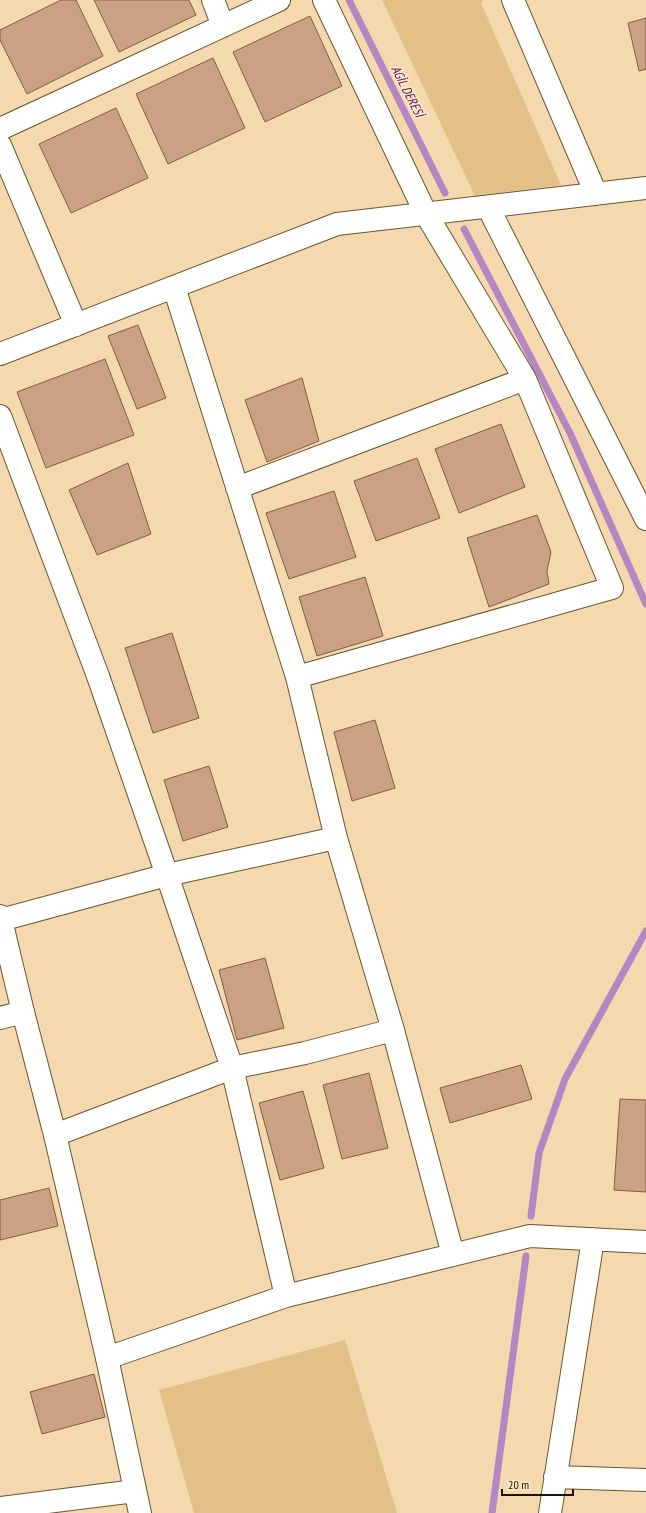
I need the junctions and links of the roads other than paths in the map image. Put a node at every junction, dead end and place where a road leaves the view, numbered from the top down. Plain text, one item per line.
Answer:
1 (213, 0) edge
2 (279, 0) edge
3 (324, 0) edge
4 (513, 0) edge
5 (224, 26) junction
6 (0, 129) edge
7 (0, 145) edge
8 (646, 188) edge
9 (596, 194) junction
10 (488, 207) junction
11 (426, 214) junction
12 (174, 287) junction
13 (76, 325) junction
14 (0, 354) edge
15 (525, 379) junction
16 (0, 416) edge
17 (237, 488) junction
18 (646, 519) edge
19 (297, 677) junction
20 (336, 838) junction
21 (167, 875) junction
22 (1, 918) edge
23 (23, 1012) junction
24 (0, 1018) edge
25 (393, 1030) junction
26 (232, 1068) junction
27 (55, 1135) junction
28 (593, 1239) junction
29 (646, 1242) edge
30 (453, 1255) junction
31 (286, 1296) junction
32 (107, 1358) junction
33 (555, 1477) junction
34 (646, 1480) edge
35 (135, 1491) junction
36 (0, 1508) edge
37 (140, 1513) edge
38 (550, 1513) edge

1 - 5 street
2 - 5 street
3 - 11 street
4 - 9 street
5 - 6 street
7 - 13 street
8 - 9 street
9 - 10 street
10 - 11 street
10 - 18 street
11 - 12 street
11 - 15 street
12 - 13 street
12 - 17 street
13 - 14 street
15 - 17 street
15 - 19 street
16 - 21 street
17 - 19 street
19 - 20 street
20 - 21 street
20 - 25 street
21 - 22 street
21 - 26 street
22 - 23 street
23 - 24 street
23 - 27 street
25 - 26 street
25 - 30 street
26 - 27 street
26 - 31 street
27 - 32 street
28 - 29 street
28 - 30 street
28 - 33 street
30 - 31 street
31 - 32 street
32 - 35 street
33 - 34 street
33 - 38 street
35 - 36 street
35 - 37 street

